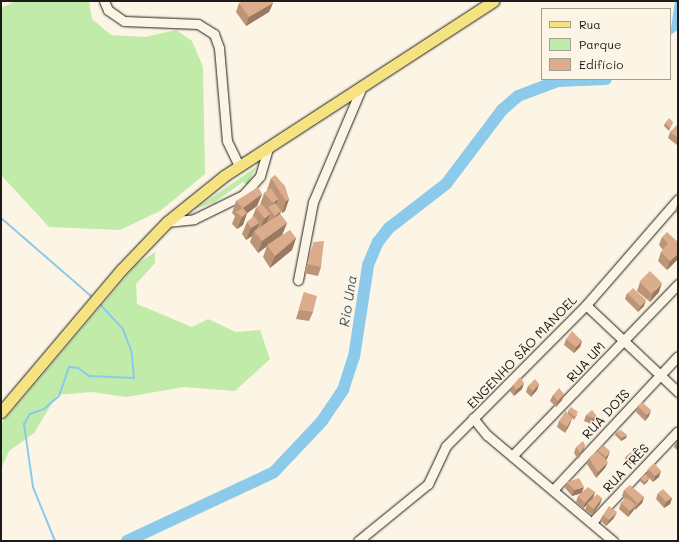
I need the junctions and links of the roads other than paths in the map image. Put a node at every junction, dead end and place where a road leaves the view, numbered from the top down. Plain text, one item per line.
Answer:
1 (104, 1) edge
2 (493, 1) edge
3 (361, 89) junction
4 (268, 148) junction
5 (239, 166) junction
6 (678, 199) edge
7 (167, 222) junction
8 (298, 280) dead end
9 (678, 284) edge
10 (586, 305) junction
11 (624, 341) junction
12 (678, 356) edge
13 (660, 375) junction
14 (678, 392) edge
15 (1, 412) edge
16 (473, 418) junction
17 (678, 431) edge
18 (512, 456) junction
19 (553, 490) junction
20 (592, 522) junction
21 (358, 541) edge
22 (612, 541) edge

1 - 5 street
2 - 3 main road
3 - 4 main road
3 - 8 street
4 - 5 main road
4 - 7 street
5 - 7 main road
6 - 10 street, ENGENHO SÃO MANOEL
7 - 15 main road
9 - 11 street, RUA UM
10 - 11 street
10 - 16 street, ENGENHO SÃO MANOEL
11 - 13 street
11 - 18 street, RUA UM
12 - 13 street, RUA DOIS
13 - 14 street
13 - 19 street, RUA DOIS
16 - 18 street, ENGENHO SÃO MANOEL
16 - 21 street
17 - 20 street, RUA TRÊS
18 - 19 street, ENGENHO SÃO MANOEL
19 - 20 street, ENGENHO SÃO MANOEL
20 - 22 street, ENGENHO SÃO MANOEL

